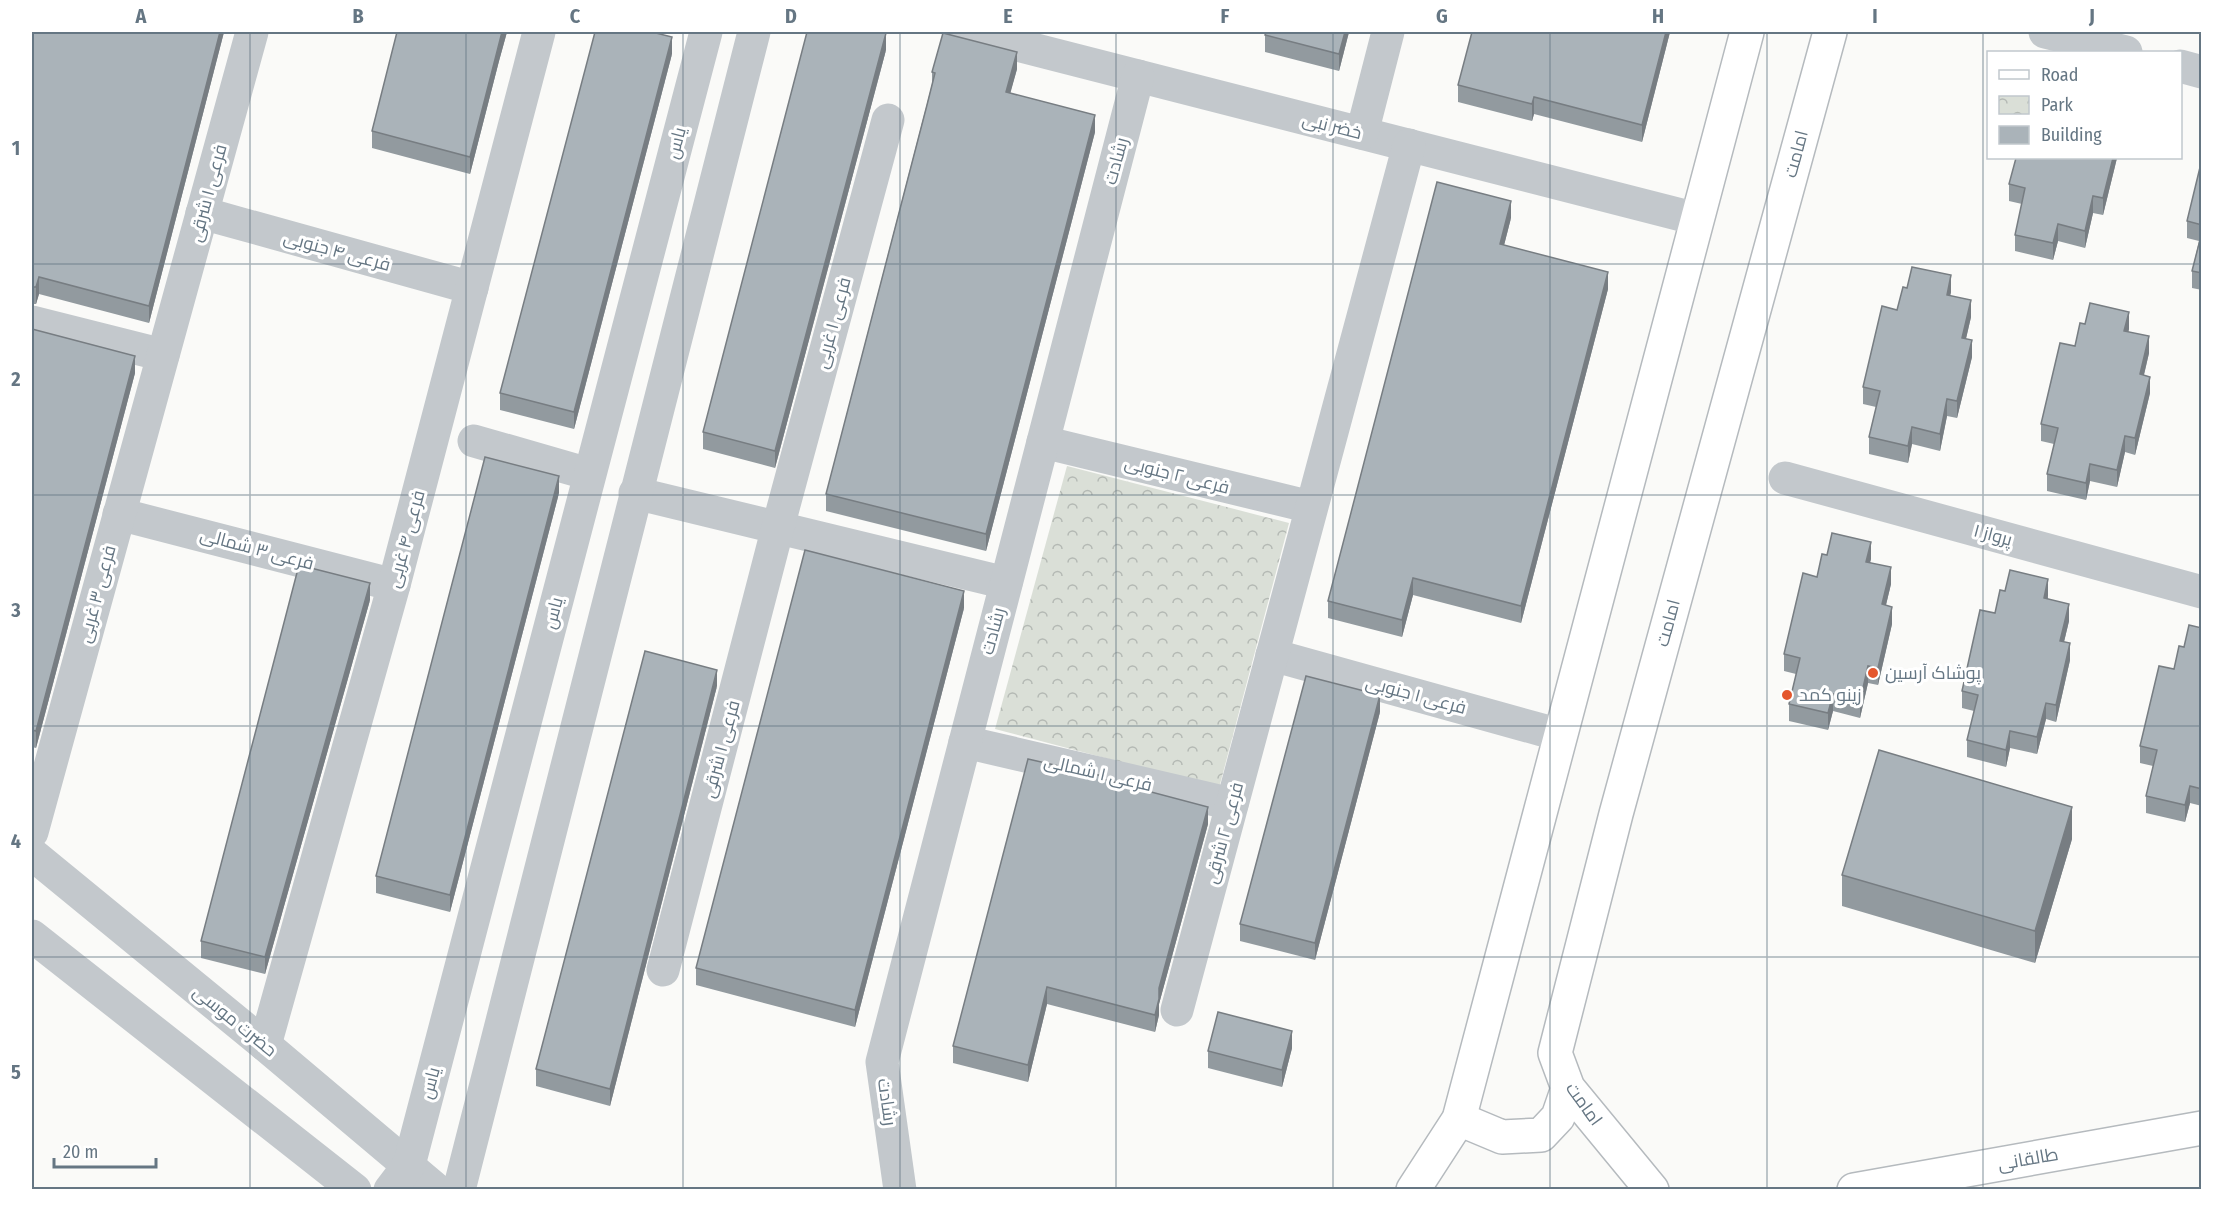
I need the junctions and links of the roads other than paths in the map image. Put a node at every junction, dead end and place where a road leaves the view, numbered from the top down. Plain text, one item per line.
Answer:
1 (252, 32) edge
2 (539, 32) edge
3 (706, 32) edge
4 (754, 32) edge
5 (966, 32) edge
6 (1388, 32) edge
7 (1747, 32) edge
8 (1830, 32) edge
9 (2045, 32) edge
10 (2122, 51) edge
11 (2182, 66) edge
12 (2202, 72) edge
13 (1138, 76) junction
14 (888, 120) dead end
15 (1362, 133) junction
16 (1409, 146) junction
17 (202, 213) junction
18 (1697, 219) junction
19 (472, 288) junction
20 (32, 322) edge
21 (163, 355) junction
22 (474, 441) dead end
23 (1043, 442) junction
24 (589, 474) junction
25 (1785, 478) dead end
26 (635, 493) junction
27 (1311, 507) junction
28 (119, 514) junction
29 (778, 527) junction
30 (1006, 583) junction
31 (394, 585) junction
32 (2202, 592) edge
33 (1272, 655) junction
34 (1560, 735) junction
35 (965, 742) junction
36 (1232, 804) junction
37 (32, 832) edge
38 (32, 854) edge
39 (32, 936) edge
40 (663, 970) dead end
41 (1177, 1010) dead end
42 (265, 1045) junction
43 (1568, 1088) junction
44 (1459, 1119) junction
45 (2202, 1128) edge
46 (400, 1177) edge
47 (355, 1190) edge
48 (437, 1190) edge
49 (459, 1190) edge
50 (900, 1190) edge
51 (1413, 1190) edge
52 (1652, 1190) edge
53 (1854, 1190) edge

1 - 17 street, فرعی ۱ شرقی
2 - 19 street, فرعی ۴ غربی
3 - 24 street, یاس
4 - 26 street
5 - 13 street, خضر نبی
6 - 15 street
7 - 18 main road
8 - 43 main road, امامت
9 - 10 street
11 - 12 street
13 - 15 street, خضر نبی
13 - 23 street, رشادت
14 - 29 street, فرعی ۱ غربی
15 - 16 street, خضر نبی
16 - 18 street, خضر نبی
16 - 27 street, فرعی ۲ شرقی
17 - 19 street, فرعی ۴ جنوبی
17 - 21 street, فرعی ۱ شرقی
18 - 34 main road
19 - 31 street, فرعی ۴ غربی
20 - 21 street
21 - 28 street, فرعی ۳ غربی
22 - 24 street
23 - 27 street, فرعی ۲ جنوبی
23 - 30 street, رشادت
24 - 46 street, یاس
25 - 32 street, پرواز ۱
26 - 29 street
26 - 49 street
27 - 33 street, فرعی ۲ شرقی
28 - 31 street, فرعی ۳ شمالی
28 - 37 street, فرعی ۳ غربی
29 - 30 street
29 - 40 street, فرعی ۱ شرقی
30 - 35 street, رشادت
31 - 42 street, فرعی ۴ غربی
33 - 34 street, فرعی ۱ جنوبی
33 - 36 street, فرعی ۲ شرقی
34 - 44 main road
35 - 36 street, فرعی ۱ شمالی
35 - 50 street, رشادت
36 - 41 street, فرعی ۲ شرقی
38 - 42 street, حضرت موسی
39 - 47 street
42 - 46 street, حضرت موسی
43 - 44 main road
43 - 52 main road, امامت
44 - 51 main road
45 - 53 main road, طالقانی
46 - 48 street, حضرت موسی

